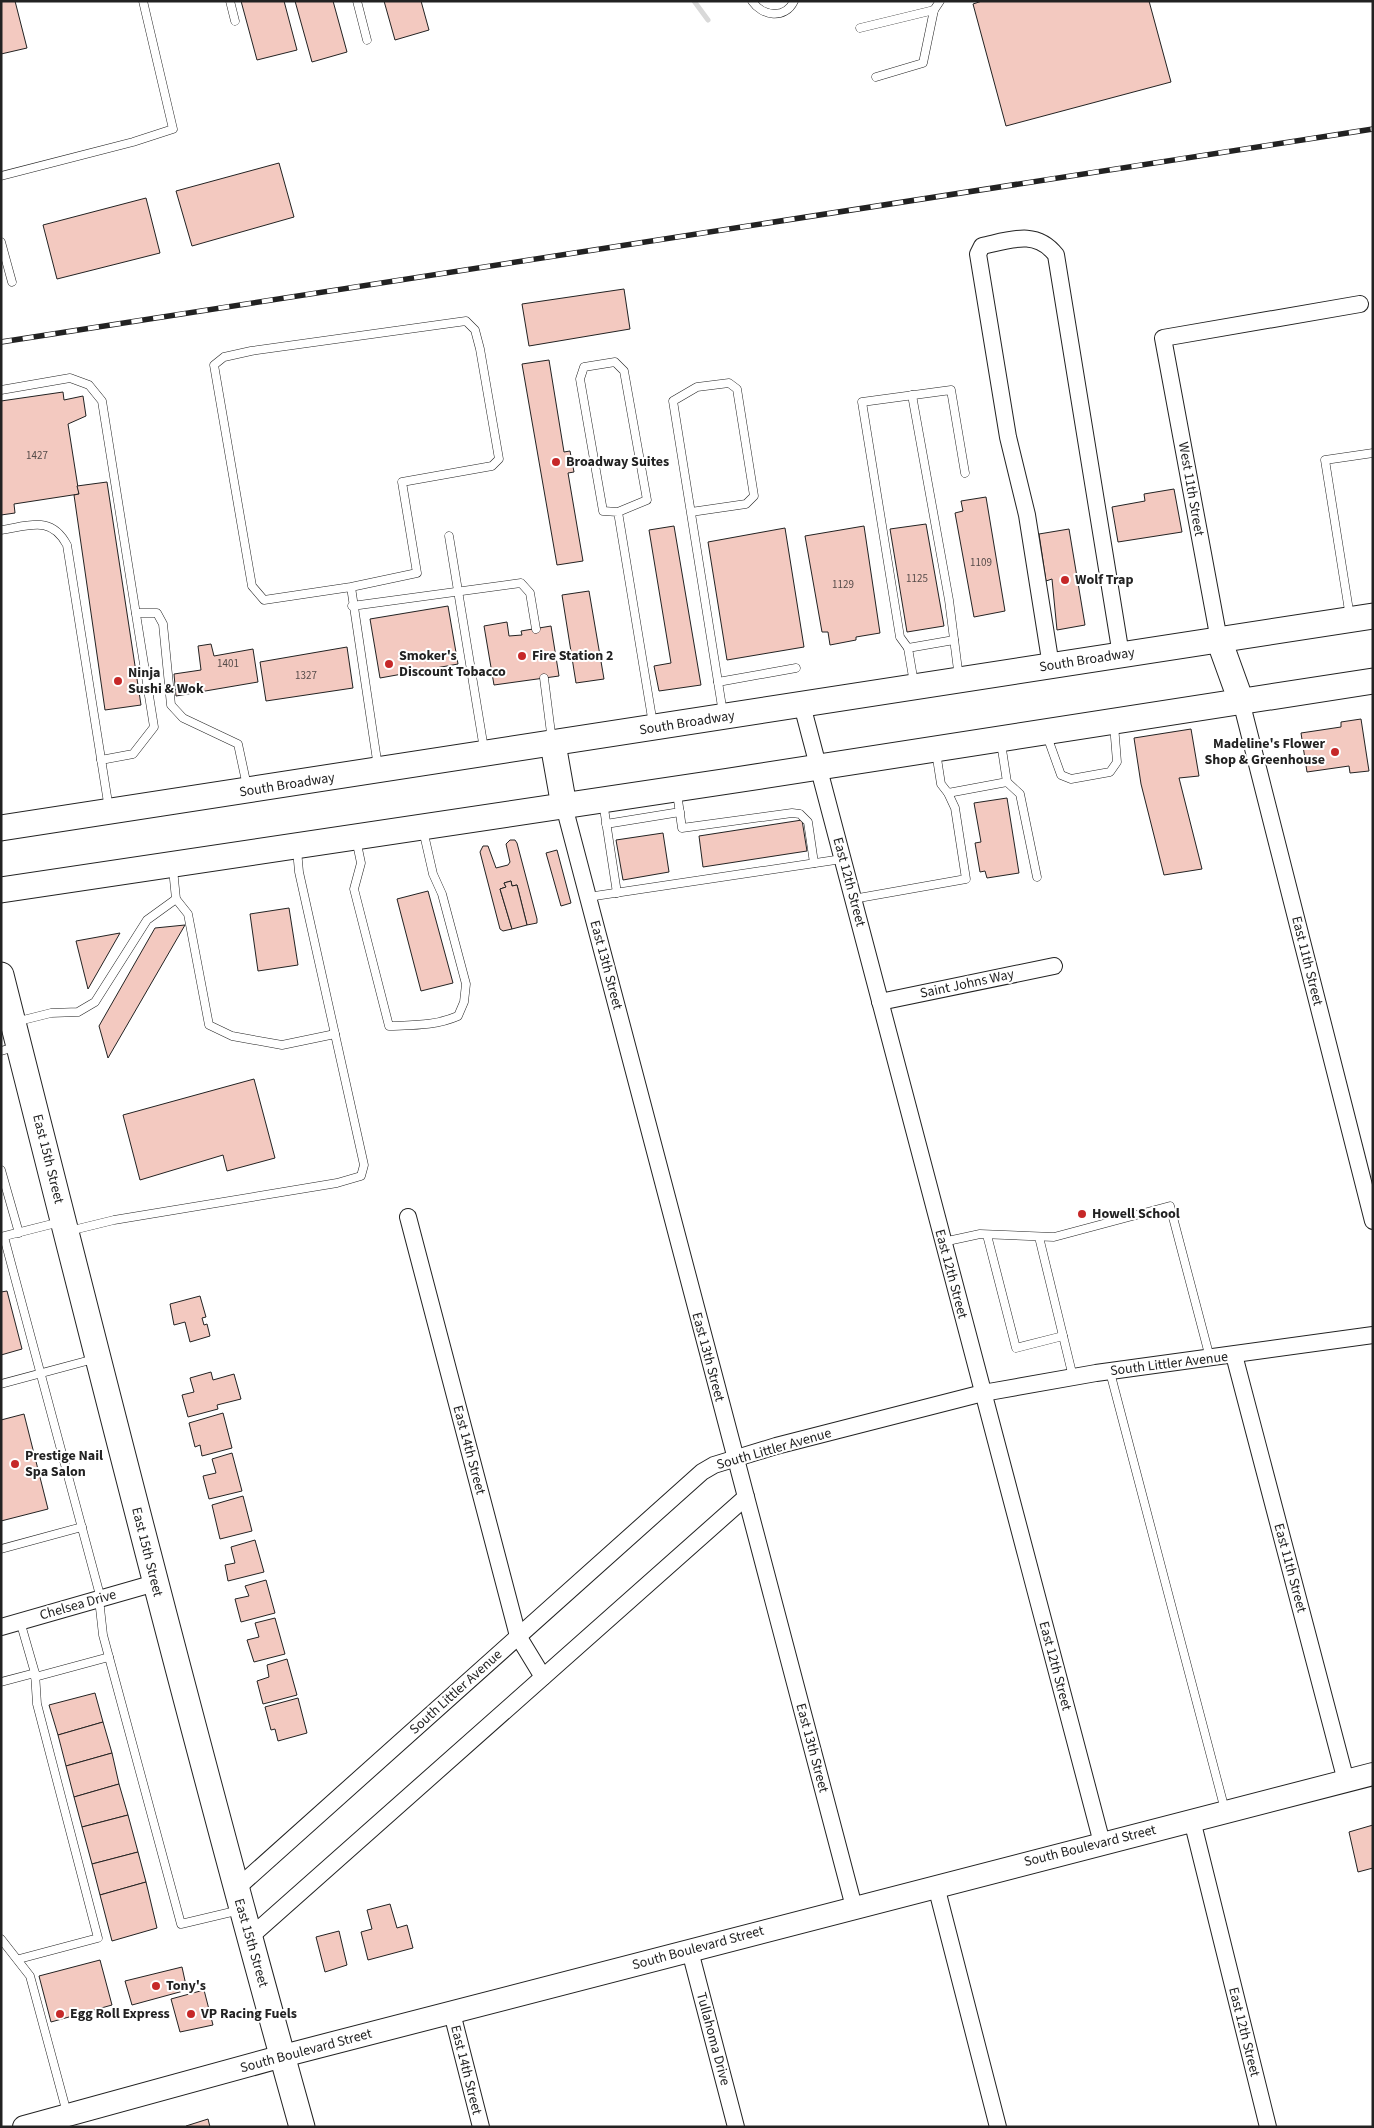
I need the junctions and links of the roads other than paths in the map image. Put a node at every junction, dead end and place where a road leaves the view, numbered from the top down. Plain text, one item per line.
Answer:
1 (142, 1) edge
2 (230, 1) edge
3 (357, 1) edge
4 (752, 1) edge
5 (794, 1) edge
6 (940, 1) edge
7 (934, 10) junction
8 (235, 20) dead end
9 (860, 28) dead end
10 (367, 40) dead end
11 (876, 77) dead end
12 (1, 176) edge
13 (1, 242) edge
14 (12, 282) dead end
15 (1360, 304) dead end
16 (1, 390) edge
17 (912, 395) junction
18 (1373, 453) edge
19 (964, 472) dead end
20 (618, 512) junction
21 (691, 512) junction
22 (1, 530) edge
23 (450, 536) dead end
24 (352, 587) junction
25 (458, 593) junction
26 (352, 606) junction
27 (136, 613) junction
28 (1362, 617) edge
29 (536, 629) dead end
30 (954, 640) junction
31 (1219, 640) junction
32 (908, 648) junction
33 (1121, 655) junction
34 (1050, 666) junction
35 (796, 668) dead end
36 (544, 678) dead end
37 (960, 680) junction
38 (1373, 681) edge
39 (718, 682) junction
40 (915, 687) junction
41 (1241, 701) junction
42 (802, 705) junction
43 (724, 717) junction
44 (1114, 721) junction
45 (654, 728) junction
46 (1046, 732) junction
47 (1000, 739) junction
48 (553, 744) junction
49 (935, 749) junction
50 (484, 753) junction
51 (101, 760) junction
52 (818, 767) junction
53 (378, 771) junction
54 (1007, 782) junction
55 (248, 790) junction
56 (948, 793) junction
57 (602, 800) junction
58 (678, 800) junction
59 (564, 806) junction
60 (110, 812) junction
61 (606, 824) junction
62 (422, 827) junction
63 (1, 828) edge
64 (356, 837) junction
65 (297, 846) junction
66 (842, 859) junction
67 (814, 863) junction
68 (173, 864) junction
69 (1037, 878) dead end
70 (1, 890) edge
71 (617, 893) junction
72 (588, 897) junction
73 (176, 899) junction
74 (853, 899) junction
75 (1054, 966) dead end
76 (1, 975) edge
77 (880, 1002) junction
78 (335, 1034) junction
79 (11, 1040) edge
80 (2, 1173) edge
81 (408, 1217) dead end
82 (1373, 1220) edge
83 (65, 1227) junction
84 (18, 1233) junction
85 (988, 1235) junction
86 (3, 1237) edge
87 (1039, 1237) junction
88 (943, 1242) junction
89 (1373, 1334) edge
90 (1063, 1336) junction
91 (1234, 1355) junction
92 (98, 1358) junction
93 (1210, 1358) junction
94 (1110, 1372) junction
95 (41, 1373) junction
96 (1073, 1378) junction
97 (1, 1384) edge
98 (983, 1393) junction
99 (735, 1459) junction
100 (746, 1497) junction
101 (82, 1527) junction
102 (1, 1549) edge
103 (155, 1583) junction
104 (100, 1599) junction
105 (20, 1621) junction
106 (1, 1627) edge
107 (518, 1636) junction
108 (109, 1657) junction
109 (35, 1675) junction
110 (543, 1677) junction
111 (1, 1682) edge
112 (1373, 1774) edge
113 (1346, 1781) junction
114 (1225, 1812) junction
115 (1192, 1820) junction
116 (1102, 1843) junction
117 (936, 1886) junction
118 (239, 1899) junction
119 (854, 1907) junction
120 (249, 1938) junction
121 (1, 1939) edge
122 (690, 1951) junction
123 (19, 1959) junction
124 (452, 2013) junction
125 (282, 2056) junction
126 (67, 2115) junction
127 (24, 2127) edge
128 (302, 2127) edge
129 (481, 2127) edge
130 (736, 2127) edge
131 (998, 2127) edge
132 (1268, 2127) edge

1 - 12 lane
2 - 8 lane
3 - 10 lane
4 - 5 lane
6 - 7 lane
7 - 9 lane
7 - 11 lane
13 - 14 lane
15 - 31 street, West 11th Street
16 - 27 lane
17 - 19 lane
17 - 30 lane
17 - 32 lane
18 - 28 lane
20 - 20 lane
20 - 45 lane
21 - 21 lane
21 - 39 lane
22 - 51 lane
23 - 25 lane
24 - 24 lane
24 - 26 lane
25 - 26 lane
25 - 29 lane
25 - 50 lane
26 - 53 lane
27 - 51 lane
27 - 55 lane
28 - 31 main road, South Broadway
30 - 32 lane
30 - 37 lane
31 - 33 main road, South Broadway
31 - 41 main road
32 - 40 lane
33 - 34 main road, South Broadway
33 - 34 street
34 - 37 main road, South Broadway
35 - 39 lane
36 - 48 lane
37 - 40 main road, South Broadway
38 - 41 main road
39 - 43 lane
40 - 42 main road, South Broadway
41 - 44 main road
41 - 82 street, East 11th Street
42 - 43 main road, South Broadway
42 - 52 street, East 12th Street
43 - 45 main road, South Broadway
44 - 46 main road
44 - 46 lane
45 - 48 main road, South Broadway
46 - 47 main road
47 - 49 main road
47 - 54 lane
48 - 50 main road, South Broadway
48 - 59 main road
49 - 52 main road
49 - 56 lane
50 - 53 main road, South Broadway
51 - 60 lane
52 - 58 main road
52 - 66 street, East 12th Street
53 - 55 main road, South Broadway
54 - 56 lane
54 - 69 lane
55 - 60 main road, South Broadway
56 - 74 lane
57 - 58 main road
57 - 59 main road
57 - 61 lane
58 - 61 lane
58 - 67 lane
59 - 62 main road
59 - 72 street, East 13th Street
60 - 63 main road, South Broadway
61 - 71 lane
62 - 64 main road
62 - 64 lane
64 - 65 main road
65 - 68 main road
65 - 78 lane
66 - 67 lane
66 - 74 street, East 12th Street
67 - 71 lane
68 - 70 main road
68 - 73 lane
71 - 72 lane
72 - 99 street, East 13th Street
73 - 78 lane
73 - 79 lane
74 - 77 street, East 12th Street
75 - 77 street, Saint Johns Way
76 - 79 main road, East 15th Street
77 - 88 street, East 12th Street
78 - 83 lane
79 - 83 main road, East 15th Street
80 - 84 lane
81 - 107 street, East 14th Street
83 - 84 lane
83 - 92 main road, East 15th Street
84 - 86 lane
85 - 87 lane
85 - 88 lane
85 - 90 lane
86 - 95 lane
87 - 90 lane
87 - 93 lane
88 - 98 street, East 12th Street
89 - 91 street, South Littler Avenue
90 - 96 lane
91 - 93 street, South Littler Avenue
91 - 113 street, East 11th Street
92 - 95 lane
92 - 103 main road, East 15th Street
93 - 94 street, South Littler Avenue
94 - 96 street, South Littler Avenue
94 - 114 lane
95 - 97 lane
95 - 101 lane
96 - 98 street, South Littler Avenue
98 - 99 street, South Littler Avenue
98 - 116 street, East 12th Street
99 - 100 street, East 13th Street
99 - 107 street, South Littler Avenue
100 - 110 street
100 - 119 street, East 13th Street
101 - 102 lane
101 - 104 lane
103 - 104 street, Chelsea Drive
103 - 118 main road, East 15th Street
104 - 105 street, Chelsea Drive
104 - 108 lane
105 - 106 street, Chelsea Drive
105 - 109 lane
107 - 110 street, East 14th Street
107 - 118 street, South Littler Avenue
108 - 109 lane
108 - 118 lane
109 - 111 lane
109 - 123 lane
110 - 120 street
112 - 113 main road, South Boulevard Street
113 - 114 main road, South Boulevard Street
114 - 115 main road, South Boulevard Street
115 - 116 main road, South Boulevard Street
115 - 132 street, East 12th Street
116 - 117 main road, South Boulevard Street
117 - 119 main road, South Boulevard Street
117 - 131 street
118 - 120 main road, East 15th Street
119 - 122 main road, South Boulevard Street
120 - 125 main road, East 15th Street
121 - 123 lane
122 - 124 main road, South Boulevard Street
122 - 130 street, Tullahoma Drive
123 - 126 lane
124 - 125 main road, South Boulevard Street
124 - 129 street, East 14th Street
125 - 126 main road, South Boulevard Street
125 - 128 main road, East 15th Street
126 - 127 main road, South Boulevard Street

